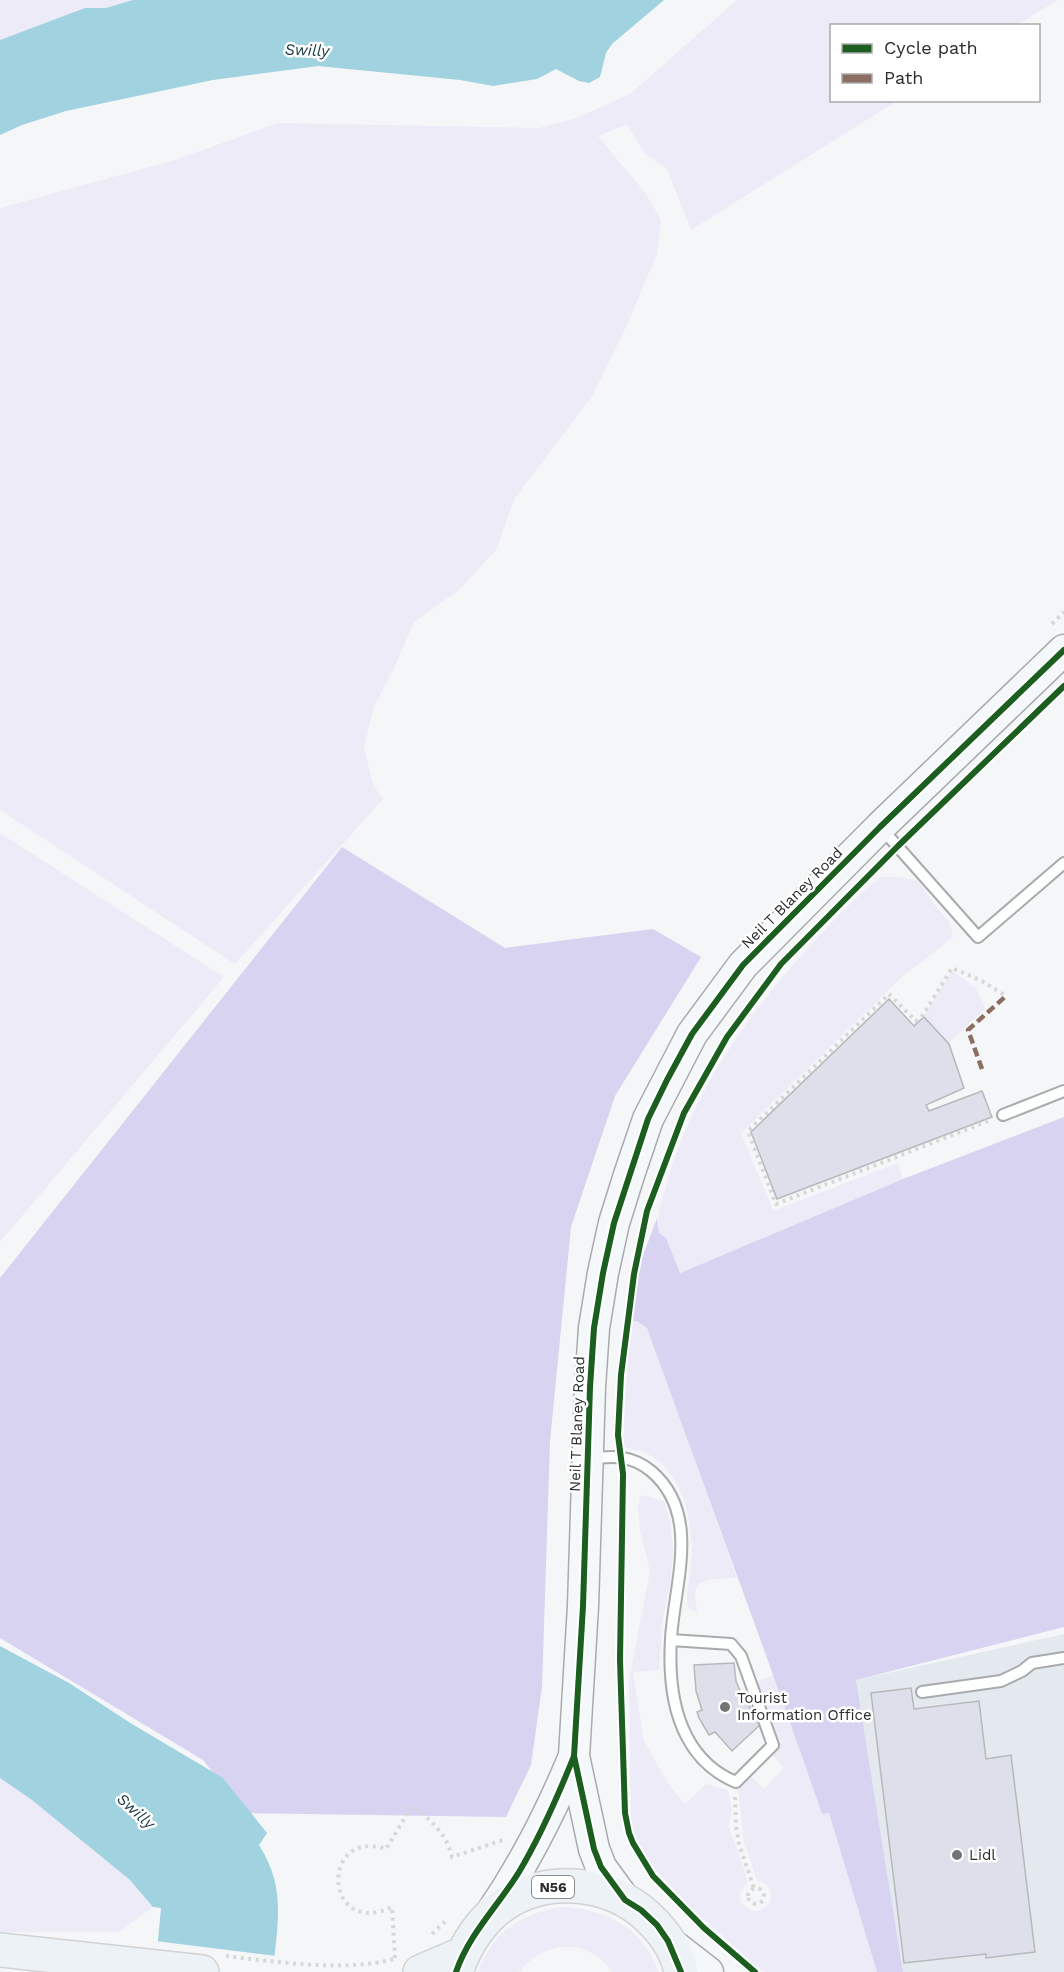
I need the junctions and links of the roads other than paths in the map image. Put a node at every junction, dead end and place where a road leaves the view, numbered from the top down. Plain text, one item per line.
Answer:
1 (1056, 639) edge
2 (880, 827) junction
3 (1064, 863) edge
4 (1064, 1091) edge
5 (1003, 1115) road end
6 (588, 1459) junction
7 (671, 1640) junction
8 (1064, 1658) edge
9 (922, 1692) dead end
10 (574, 1756) junction
11 (625, 1900) junction
12 (488, 1918) junction
13 (668, 1941) junction
14 (0, 1950) edge
15 (406, 1962) edge
16 (459, 1963) edge
17 (202, 1972) edge
18 (681, 1972) edge
19 (708, 1972) edge

1 - 2 main road, Neil T Blaney Road
2 - 3 lane
2 - 6 main road, Neil T Blaney Road
4 - 5 lane
6 - 7 lane
6 - 10 main road, Neil T Blaney Road
7 - 7 lane
8 - 9 lane
10 - 11 main road, Neil T Blaney Road
10 - 12 main road, Neil T Blaney Road
11 - 12 main road, N56
11 - 13 main road, N56
12 - 16 main road, N56
13 - 18 main road, N56
13 - 19 main road
14 - 17 main road
15 - 16 main road, N56

